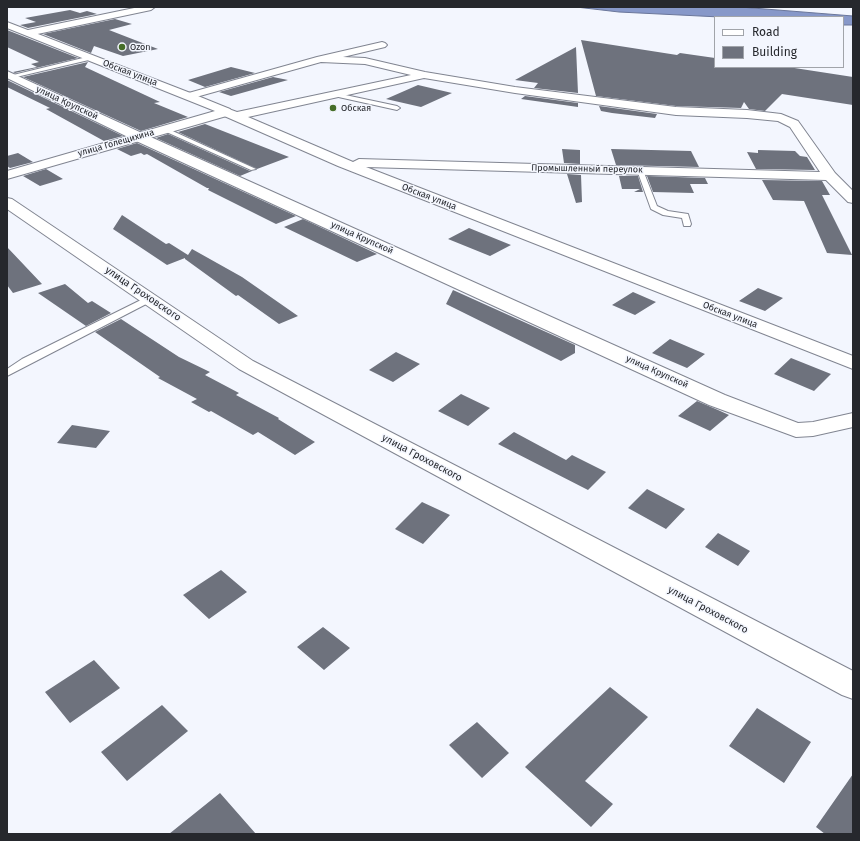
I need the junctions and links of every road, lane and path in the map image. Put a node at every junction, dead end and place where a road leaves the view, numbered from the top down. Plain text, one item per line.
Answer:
1 (151, 7) edge
2 (136, 8) edge
3 (7, 25) edge
4 (28, 33) junction
5 (382, 45) dead end
6 (91, 58) junction
7 (321, 59) junction
8 (9, 75) edge
9 (425, 75) junction
10 (336, 95) junction
11 (189, 96) junction
12 (397, 108) dead end
13 (231, 114) junction
14 (164, 129) junction
15 (139, 136) junction
16 (343, 163) junction
17 (253, 169) dead end
18 (640, 170) junction
19 (7, 175) edge
20 (830, 176) junction
21 (852, 199) edge
22 (7, 202) edge
23 (853, 214) edge
24 (687, 224) dead end
25 (149, 299) junction
26 (853, 363) edge
27 (7, 373) edge
28 (853, 420) edge
29 (853, 686) edge

1 - 2 street
2 - 4 street
3 - 4 street, Обская улица
4 - 6 street, Обская улица
5 - 7 street
6 - 8 lane
6 - 11 street, Обская улица
7 - 9 street
7 - 11 street
8 - 15 street, улица Крупской
9 - 10 street, улица Голещихина
9 - 20 street
10 - 12 lane
10 - 13 street, улица Голещихина
11 - 13 street, Обская улица
13 - 14 street, улица Голещихина
13 - 16 street, Обская улица
14 - 15 street, улица Голещихина
14 - 17 lane
15 - 19 street, улица Голещихина
15 - 28 street, улица Крупской
16 - 18 street, Промышленный переулок
16 - 26 street, Обская улица
18 - 20 street, Промышленный переулок
18 - 24 lane
20 - 21 street
21 - 23 street
22 - 25 street, улица Гроховского
25 - 27 lane
25 - 29 street, улица Гроховского

